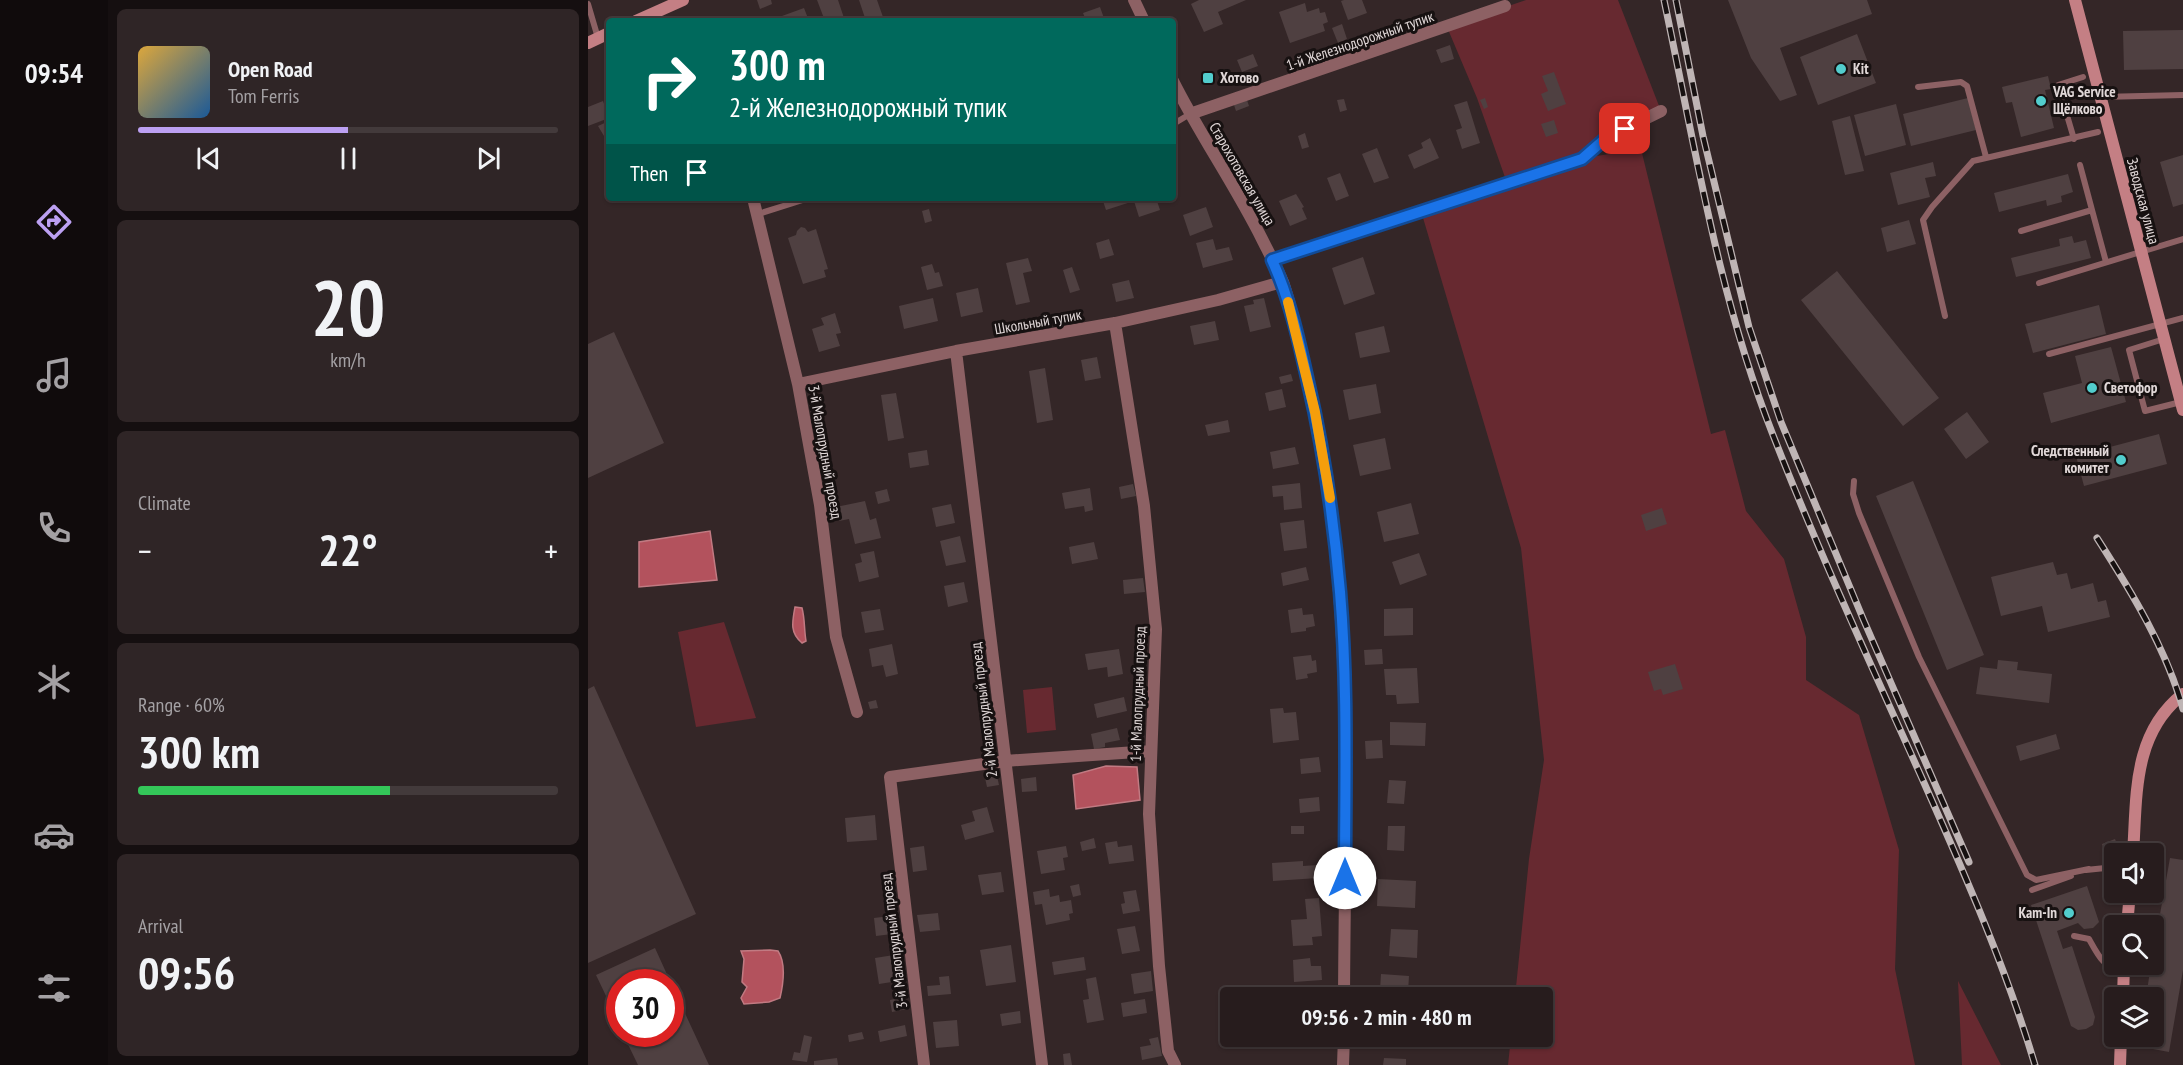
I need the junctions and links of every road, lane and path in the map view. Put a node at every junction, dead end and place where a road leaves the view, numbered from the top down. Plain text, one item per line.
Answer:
1 (683, 0) edge
2 (1134, 0) edge
3 (2075, 0) edge
4 (588, 4) edge
5 (1505, 6) dead end
6 (643, 18) edge
7 (1143, 18) edge
8 (598, 38) edge
9 (2083, 77) dead end
10 (1176, 87) edge
11 (1918, 87) dead end
12 (2183, 95) edge
13 (2101, 97) junction
14 (1661, 111) dead end
15 (1190, 114) junction
16 (1176, 123) dead end
17 (2098, 132) dead end
18 (2074, 139) junction
19 (1986, 157) junction
20 (2080, 165) dead end
21 (754, 201) edge
22 (799, 201) edge
23 (2092, 210) junction
24 (758, 214) junction
25 (2021, 231) dead end
26 (2183, 239) edge
27 (2141, 251) junction
28 (1272, 260) junction
29 (2106, 262) junction
30 (1282, 282) junction
31 (2039, 283) dead end
32 (1945, 316) dead end
33 (2183, 318) edge
34 (1115, 323) junction
35 (2160, 324) junction
36 (2164, 339) junction
37 (956, 351) junction
38 (2049, 354) dead end
39 (798, 384) junction
40 (2182, 406) edge
41 (1854, 482) dead end
42 (2183, 694) edge
43 (857, 712) dead end
44 (1151, 751) junction
45 (1005, 762) junction
46 (2134, 843) edge
47 (2104, 868) edge
48 (2090, 869) junction
49 (2032, 890) dead end
50 (2074, 936) dead end
51 (2104, 963) edge
52 (1344, 987) edge
53 (1344, 1047) edge
54 (2121, 1047) edge
55 (924, 1065) edge
56 (1042, 1065) edge
57 (1175, 1065) edge
58 (1343, 1065) edge
59 (2120, 1065) edge

1 - 6 main road
2 - 7 street
3 - 13 main road, Заводская улица
4 - 8 lane
5 - 15 street, 1-й Железнодорожный тупик
9 - 18 lane
10 - 15 street, Старохотовская улица
11 - 19 lane
12 - 13 lane
13 - 27 main road, Заводская улица
14 - 28 street
15 - 16 lane
15 - 28 street, Старохотовская улица
17 - 18 lane
18 - 19 lane
19 - 32 lane
20 - 23 lane
21 - 24 street, 3-й Малопрудный проезд
22 - 24 lane
23 - 25 lane
23 - 29 lane
24 - 39 street, 3-й Малопрудный проезд
26 - 27 lane
27 - 29 lane
27 - 35 main road, Заводская улица
28 - 30 street, Старохотовская улица
29 - 31 lane
30 - 34 street, Школьный тупик
30 - 52 street, Старохотовская улица
33 - 35 lane
34 - 37 street, Школьный тупик
34 - 44 street, 1-й Малопрудный проезд
35 - 36 main road, Заводская улица
35 - 38 lane
36 - 40 main road, Заводская улица
36 - 40 lane
37 - 39 street, Школьный тупик
37 - 45 street, 2-й Малопрудный проезд
39 - 43 street, 3-й Малопрудный проезд
41 - 48 lane
42 - 46 main road
44 - 45 street
44 - 57 street, 1-й Малопрудный проезд
45 - 55 street, 3-й Малопрудный проезд
45 - 56 street, 2-й Малопрудный проезд
47 - 48 lane
48 - 49 lane
50 - 51 lane
53 - 58 street
54 - 59 main road

